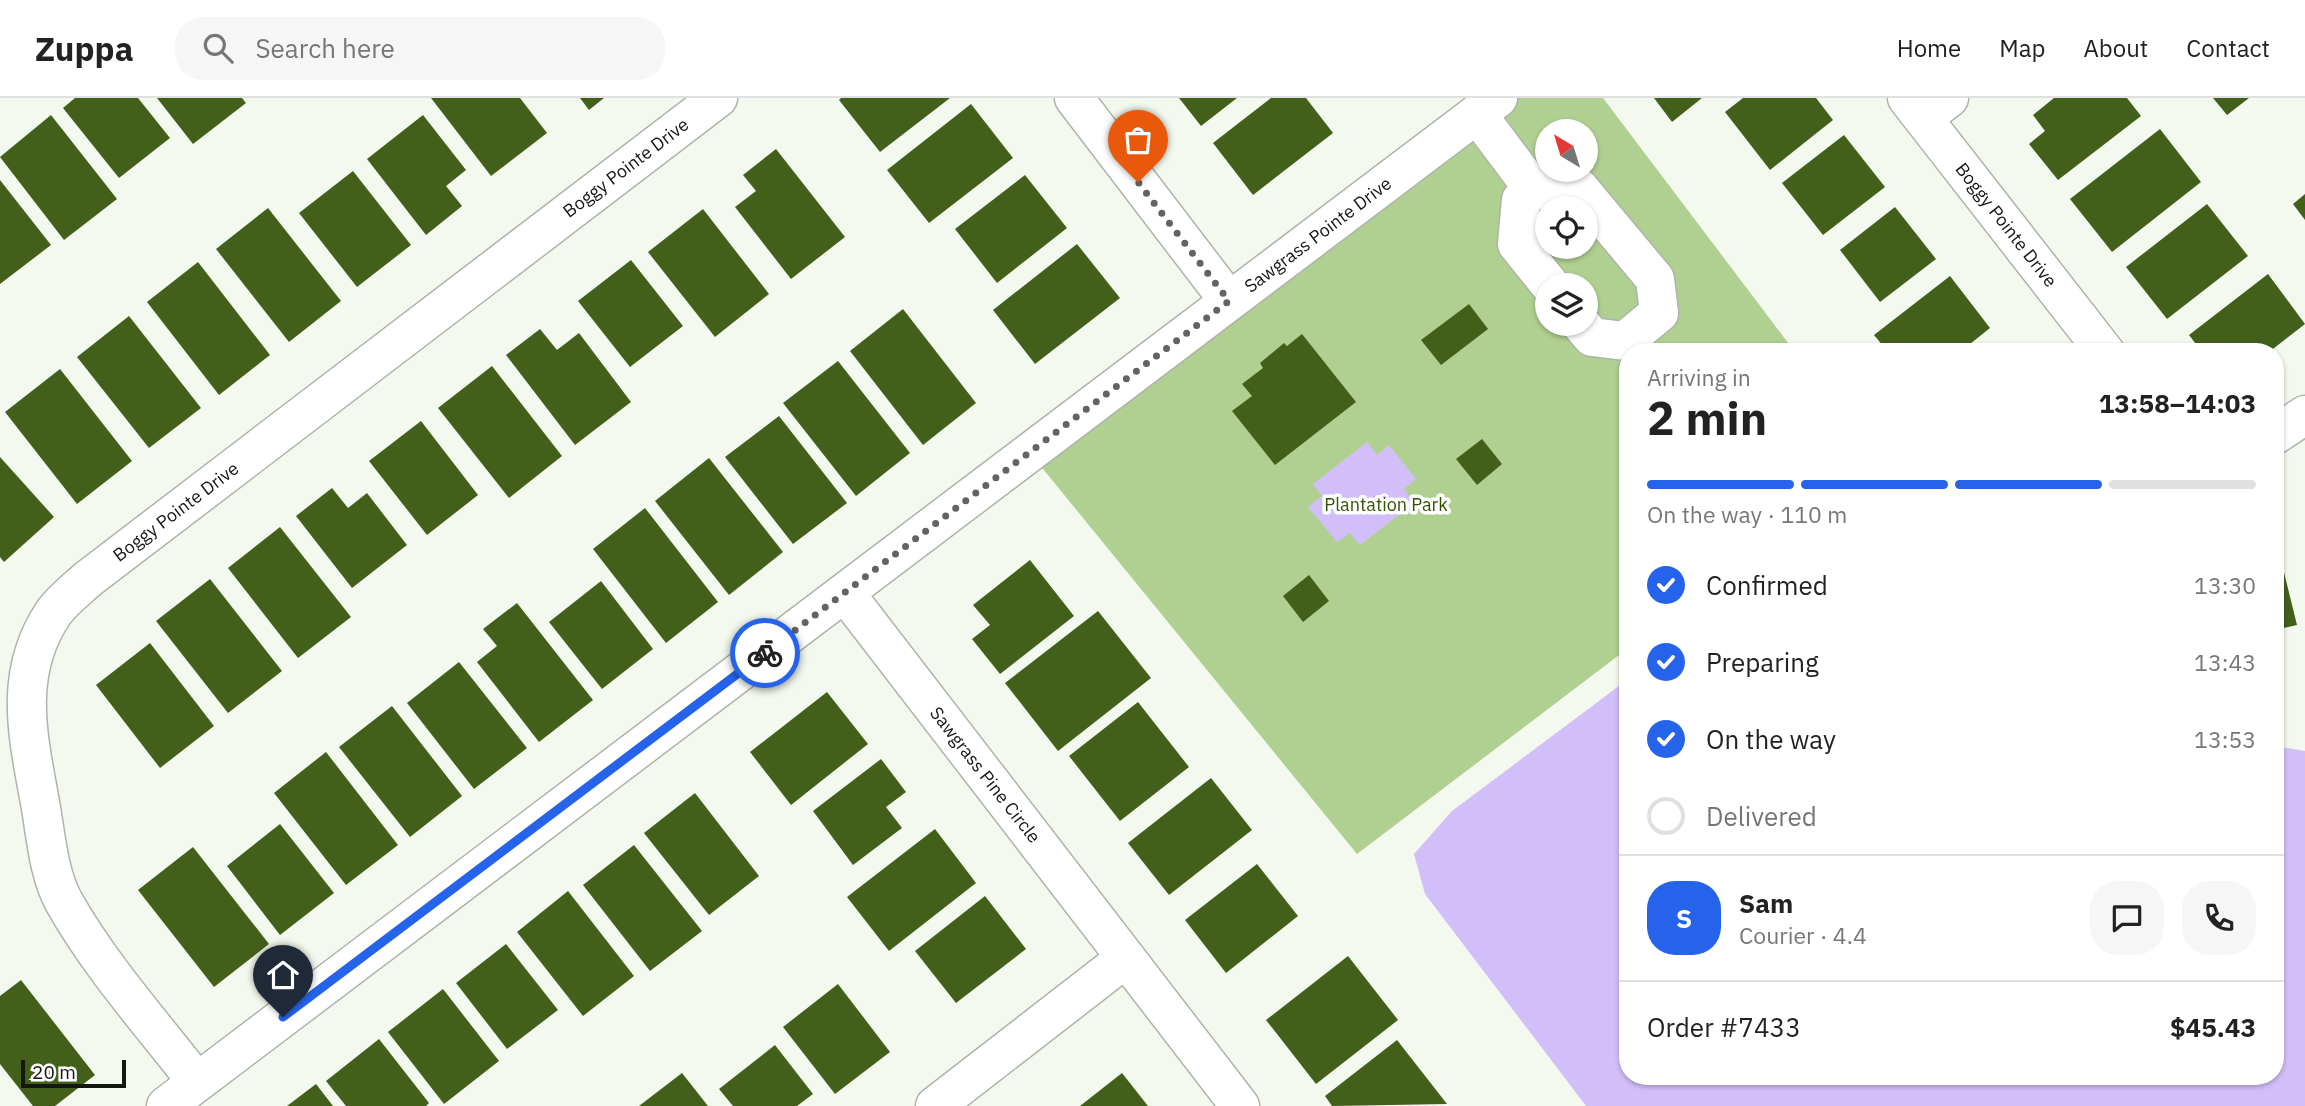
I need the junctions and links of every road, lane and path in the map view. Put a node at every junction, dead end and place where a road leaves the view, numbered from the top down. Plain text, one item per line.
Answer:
1 (718, 98) edge
2 (1074, 98) edge
3 (1926, 105) edge
4 (1488, 106) edge
5 (1534, 190) junction
6 (1540, 273) edge
7 (1229, 301) junction
8 (1591, 336) edge
9 (2098, 343) edge
10 (2305, 415) edge
11 (2284, 429) edge
12 (845, 593) junction
13 (1126, 958) junction
14 (197, 1082) junction
15 (166, 1106) edge
16 (935, 1106) edge
17 (1240, 1106) edge

1 - 14 street, Boggy Pointe Drive
2 - 7 street
3 - 9 street, Boggy Pointe Drive
4 - 5 street
4 - 7 street, Sawgrass Pointe Drive
5 - 6 street
5 - 8 street
7 - 12 street, Sawgrass Pointe Drive
10 - 11 street
12 - 13 street, Sawgrass Pine Circle
12 - 14 street, Sawgrass Pointe Drive
13 - 16 street
13 - 17 street, Sawgrass Pine Circle
14 - 15 street, Sawgrass Pointe Drive

